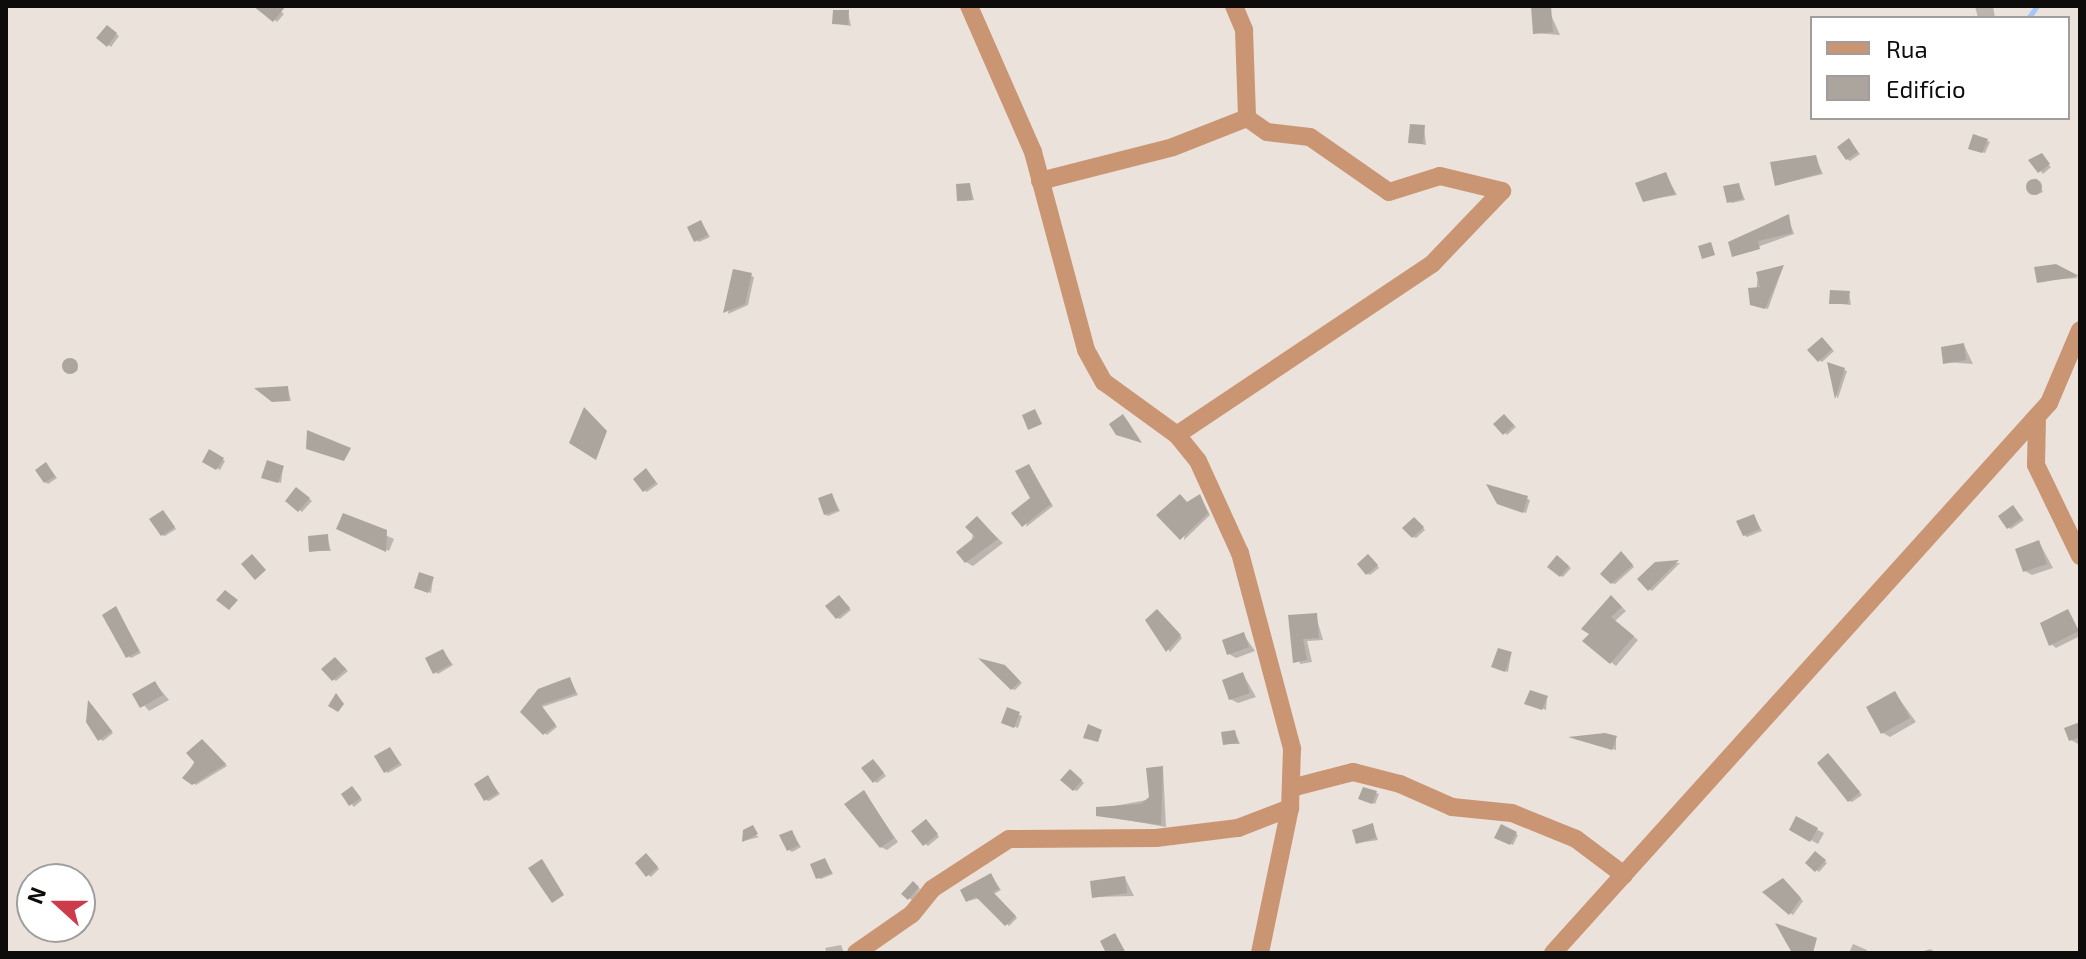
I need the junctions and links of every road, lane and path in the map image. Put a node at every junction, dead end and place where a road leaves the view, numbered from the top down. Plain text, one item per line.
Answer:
1 (969, 6) edge
2 (1234, 6) edge
3 (1247, 118) junction
4 (1040, 181) junction
5 (2080, 330) edge
6 (2037, 416) junction
7 (1177, 435) junction
8 (2080, 556) edge
9 (1291, 788) junction
10 (1290, 808) junction
11 (1624, 875) junction
12 (856, 953) edge
13 (1260, 953) edge
14 (1553, 953) edge

1 - 4 street
2 - 3 street
3 - 4 street
3 - 7 street
4 - 7 street
5 - 6 street
6 - 8 street
6 - 11 street
7 - 9 street
9 - 10 street
9 - 11 street
10 - 12 street
10 - 13 street
11 - 14 street

